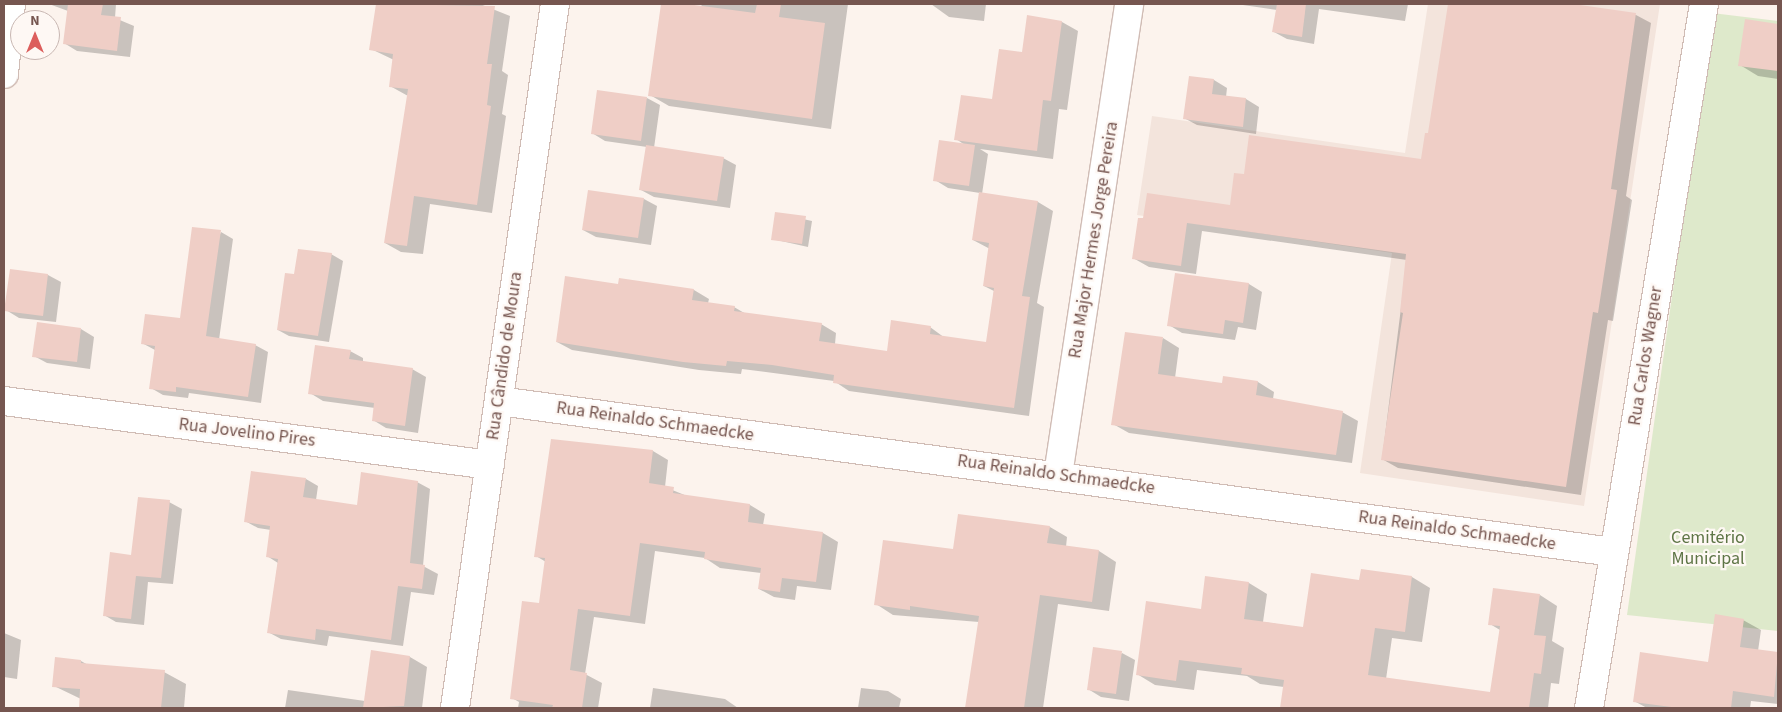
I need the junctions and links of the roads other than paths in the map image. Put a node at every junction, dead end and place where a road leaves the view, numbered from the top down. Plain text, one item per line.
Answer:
1 (11, 4) edge
2 (555, 4) edge
3 (1129, 4) edge
4 (1704, 4) edge
5 (4, 74) edge
6 (4, 401) edge
7 (499, 401) junction
8 (490, 465) junction
9 (1058, 475) junction
10 (1613, 552) junction
11 (455, 708) edge
12 (1589, 708) edge

1 - 5 street
2 - 7 street, Rua Cândido de Moura
3 - 9 street, Rua Major Hermes Jorge Pereira
4 - 10 street, Rua Carlos Wagner
6 - 8 street, Rua Jovelino Pires
7 - 8 street, Rua Cândido de Moura
7 - 9 street, Rua Reinaldo Schmaedcke
8 - 11 street, Rua Cândido de Moura
9 - 10 street, Rua Reinaldo Schmaedcke
10 - 12 street, Rua Carlos Wagner

